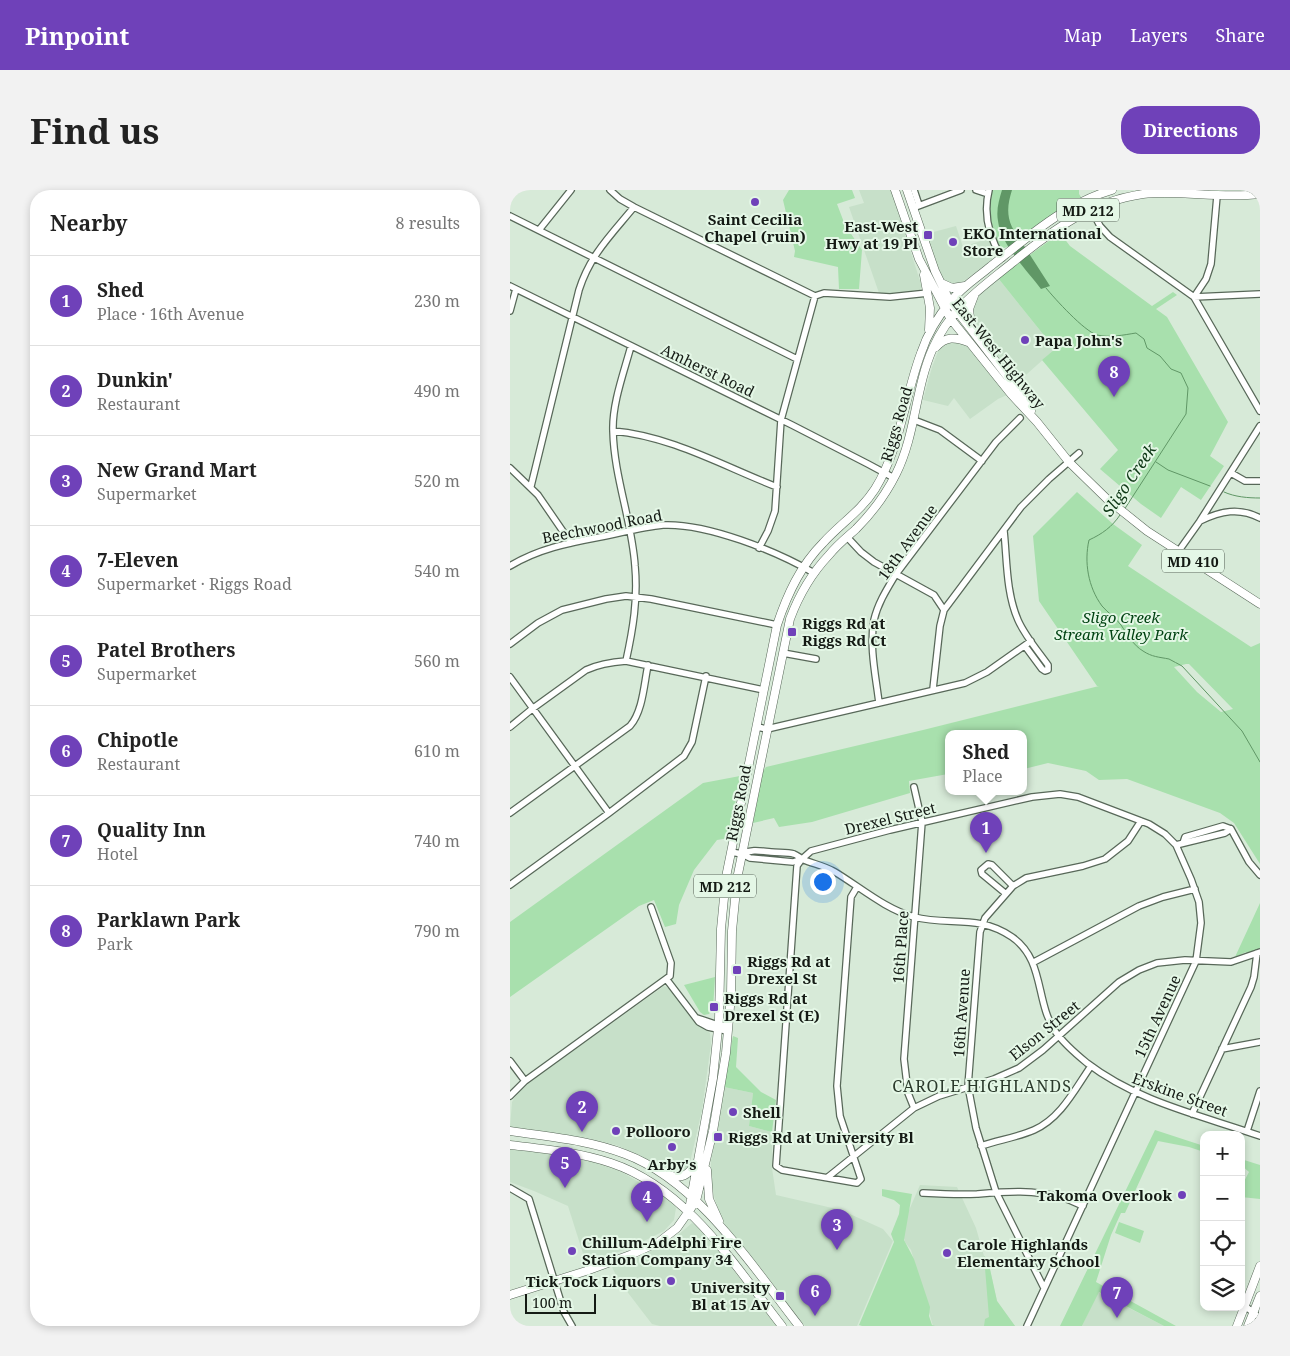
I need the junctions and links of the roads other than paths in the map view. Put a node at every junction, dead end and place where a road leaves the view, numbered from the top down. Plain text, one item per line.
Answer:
1 (571, 190) edge
2 (610, 190) edge
3 (895, 190) edge
4 (900, 190) edge
5 (907, 190) edge
6 (914, 190) edge
7 (961, 190) edge
8 (976, 190) edge
9 (1112, 190) edge
10 (988, 192) edge
11 (1260, 194) edge
12 (1217, 196) junction
13 (634, 207) junction
14 (916, 207) junction
15 (1091, 209) junction
16 (902, 211) junction
17 (510, 216) edge
18 (539, 230) junction
19 (924, 241) junction
20 (593, 257) junction
21 (1002, 258) junction
22 (919, 259) junction
23 (941, 283) junction
24 (967, 285) junction
25 (513, 288) edge
26 (975, 291) junction
27 (928, 293) junction
28 (1260, 294) edge
29 (816, 296) junction
30 (1194, 297) junction
31 (950, 302) junction
32 (945, 309) junction
33 (510, 311) edge
34 (956, 311) junction
35 (572, 318) junction
36 (950, 318) junction
37 (971, 330) junction
38 (969, 343) junction
39 (631, 346) junction
40 (924, 346) junction
41 (929, 357) junction
42 (797, 359) junction
43 (1260, 411) edge
44 (1020, 418) dead end
45 (781, 420) junction
46 (914, 420) junction
47 (1037, 422) junction
48 (1260, 426) edge
49 (613, 431) junction
50 (1079, 453) dead end
51 (982, 461) junction
52 (1069, 462) junction
53 (510, 468) edge
54 (884, 473) junction
55 (1231, 473) junction
56 (894, 478) junction
57 (1260, 480) edge
58 (530, 486) junction
59 (777, 487) junction
60 (1259, 517) edge
61 (1200, 521) junction
62 (1004, 531) junction
63 (629, 532) junction
64 (847, 537) junction
65 (570, 543) junction
66 (759, 548) junction
67 (1178, 552) junction
68 (510, 566) edge
69 (803, 567) junction
70 (814, 573) junction
71 (896, 574) junction
72 (636, 597) junction
73 (1260, 604) edge
74 (944, 610) junction
75 (777, 625) junction
76 (1031, 641) junction
77 (510, 644) edge
78 (1025, 646) junction
79 (783, 653) junction
80 (816, 659) dead end
81 (626, 661) junction
82 (648, 665) junction
83 (706, 676) junction
84 (510, 677) edge
85 (933, 689) junction
86 (764, 690) junction
87 (879, 703) junction
88 (532, 709) junction
89 (510, 727) edge
90 (757, 727) junction
91 (767, 729) junction
92 (576, 766) junction
93 (914, 787) dead end
94 (510, 813) edge
95 (609, 813) junction
96 (1141, 821) junction
97 (922, 822) junction
98 (1176, 846) junction
99 (731, 852) junction
100 (742, 854) junction
101 (802, 859) junction
102 (1260, 875) edge
103 (510, 885) edge
104 (1014, 886) junction
105 (857, 887) junction
106 (1195, 889) junction
107 (1005, 893) junction
108 (651, 907) dead end
109 (915, 917) junction
110 (982, 924) junction
111 (1258, 953) edge
112 (1196, 961) junction
113 (1034, 962) junction
114 (667, 980) junction
115 (718, 1027) junction
116 (727, 1028) junction
117 (1059, 1036) junction
118 (1260, 1042) edge
119 (1222, 1049) junction
120 (510, 1061) edge
121 (1091, 1066) junction
122 (525, 1081) junction
123 (968, 1086) junction
124 (1260, 1091) edge
125 (1135, 1093) junction
126 (510, 1096) edge
127 (914, 1108) junction
128 (1192, 1114) junction
129 (510, 1131) edge
130 (1247, 1131) junction
131 (1260, 1136) edge
132 (510, 1145) edge
133 (982, 1146) junction
134 (708, 1155) junction
135 (853, 1158) junction
136 (698, 1160) junction
137 (659, 1172) junction
138 (828, 1178) junction
139 (510, 1188) edge
140 (996, 1192) junction
141 (923, 1193) dead end
142 (694, 1199) junction
143 (1083, 1206) junction
144 (689, 1212) junction
145 (727, 1236) junction
146 (1260, 1266) edge
147 (555, 1280) junction
148 (1044, 1288) junction
149 (510, 1295) edge
150 (1260, 1296) edge
151 (1245, 1306) joint
152 (1243, 1311) edge
153 (1256, 1313) edge
154 (1260, 1320) edge
155 (572, 1326) edge
156 (782, 1326) edge
157 (799, 1326) edge
158 (1027, 1326) edge
159 (1237, 1326) edge
160 (1248, 1326) edge
161 (1258, 1326) edge

1 - 18 street
2 - 13 street
3 - 16 main road, East-West Highway / MD 410
4 - 14 main road
5 - 14 main road, East-West Highway / MD 410
6 - 14 street, East-West Highway
7 - 14 street
8 - 10 street
9 - 21 main road, Riggs Road / MD 212
10 - 21 street
11 - 12 main road, Riggs Road / MD 212
12 - 15 main road, Riggs Road / MD 212
12 - 30 street
13 - 20 street
13 - 29 street
14 - 19 main road, East-West Highway / MD 410
15 - 26 main road, Riggs Road / MD 212
15 - 30 street
16 - 19 main road
16 - 22 main road, East-West Highway / MD 410
17 - 18 street
18 - 20 street
19 - 23 main road, East-West Highway / MD 410
20 - 35 street
20 - 42 street
21 - 24 main road, Riggs Road / MD 212
22 - 27 main road
22 - 32 main road, East-West Highway / MD 410
23 - 24 main road
23 - 31 main road, East-West Highway / MD 410
24 - 31 main road, Riggs Road / MD 212
25 - 33 street
25 - 35 street, Amherst Road
26 - 34 main road, Riggs Road / MD 212
26 - 37 main road
27 - 29 street
27 - 40 main road
28 - 30 street
29 - 42 street
30 - 43 street
31 - 32 main road, Riggs Road / MD 212
31 - 34 main road, East-West Highway / MD 410
32 - 36 main road, East-West Highway / MD 410
32 - 40 main road, Riggs Road / MD 212
34 - 36 main road, Riggs Road / MD 212
34 - 37 main road, East-West Highway / MD 410
35 - 39 street, Amherst Road
35 - 58 street
36 - 38 main road, East-West Highway / MD 410
36 - 41 main road, Riggs Road / MD 212
37 - 47 main road, East-West Highway / MD 410
38 - 41 main road
38 - 47 main road, East-West Highway / MD 410
39 - 45 street, Amherst Road
39 - 49 street
40 - 54 main road, Riggs Road / MD 212
41 - 46 main road, Riggs Road / MD 212
42 - 45 street
44 - 51 street, 18th Avenue
45 - 54 street, Amherst Road
45 - 59 street
46 - 51 street
46 - 56 main road, Riggs Road / MD 212
47 - 52 main road, East-West Highway / MD 410
48 - 55 street
49 - 59 street
49 - 63 street
50 - 52 street
51 - 71 street, 18th Avenue
52 - 62 street
52 - 67 main road, East-West Highway / MD 410
53 - 58 street
54 - 56 street, Amherst Road
54 - 69 main road, Riggs Road / MD 212
55 - 57 street
55 - 61 street
56 - 64 main road, Riggs Road / MD 212
58 - 65 street
59 - 66 street
60 - 61 street
61 - 67 street
62 - 74 street
62 - 76 street
63 - 65 street, Beechwood Road
63 - 66 street, Beechwood Road
63 - 72 street
64 - 70 main road, Riggs Road / MD 212
64 - 71 street
65 - 68 street, Beechwood Road
66 - 69 street, Beechwood Road
67 - 73 main road, East-West Highway / MD 410
69 - 70 street, Beechwood Road
69 - 75 main road, Riggs Road / MD 212
70 - 79 main road, Riggs Road / MD 212
71 - 74 street
71 - 87 street, 18th Avenue
72 - 75 street
72 - 77 street
72 - 81 street
74 - 85 street
75 - 86 main road, Riggs Road / MD 212
76 - 78 street
76 - 78 street
78 - 85 street
79 - 80 street
79 - 91 main road, Riggs Road / MD 212
81 - 82 street
81 - 88 street
82 - 83 street
82 - 92 street
83 - 86 street
83 - 95 street
84 - 88 street
85 - 87 street
86 - 90 main road, Riggs Road / MD 212
87 - 91 street
88 - 89 street
88 - 92 street
90 - 91 street
90 - 99 main road, Riggs Road / MD 212
91 - 100 main road, Riggs Road / MD 212
92 - 94 street
92 - 95 street
93 - 97 street, 16th Place
95 - 103 street
96 - 97 street, Drexel Street
96 - 98 street, Drexel Street
96 - 104 street, 16th Avenue
97 - 101 street, Drexel Street
97 - 109 street, 16th Place
98 - 102 street
98 - 106 street, 15th Avenue
99 - 100 street, Riggs Road
99 - 115 main road, Riggs Road / MD 212
100 - 101 street
100 - 116 main road, Riggs Road / MD 212
101 - 105 street, Erskine Street
101 - 138 street
104 - 107 street, 16th Avenue
104 - 107 street
105 - 109 street, Erskine Street
105 - 135 street
106 - 112 street, 15th Avenue
106 - 113 street
107 - 110 street, 16th Avenue
108 - 114 street
109 - 110 street, Erskine Street
109 - 127 street, 16th Place
110 - 113 street, Erskine Street
110 - 123 street, 16th Avenue
111 - 112 street, Elson Street
111 - 119 street
112 - 117 street, Elson Street
112 - 125 street, 15th Avenue
113 - 117 street, Erskine Street
114 - 115 street
114 - 122 street
115 - 116 street
115 - 136 main road, Riggs Road / MD 212
116 - 134 main road, Riggs Road / MD 212
117 - 121 street, Erskine Street
117 - 123 street, Elson Street
118 - 119 street
119 - 128 street
120 - 122 street
121 - 125 street, Erskine Street
121 - 133 street
122 - 126 street
123 - 127 street, Elson Street
123 - 133 street, 16th Avenue
124 - 130 street
125 - 128 street, Erskine Street
125 - 143 street, 15th Avenue
127 - 135 street, Elson Street
128 - 130 street, Erskine Street
129 - 137 main road
130 - 131 street, Erskine Street
132 - 144 main road
133 - 140 street, 16th Avenue
134 - 142 main road, Riggs Road / MD 212
134 - 145 main road
135 - 138 street, Elson Street
135 - 138 street
136 - 137 main road
136 - 142 main road, Riggs Road / MD 212
137 - 142 main road
139 - 147 street
140 - 141 street
140 - 143 street
140 - 148 street, 16th Avenue
142 - 144 main road, Riggs Road / MD 212
142 - 145 main road
143 - 148 street, 15th Avenue
144 - 147 main road, Riggs Road / MD 212
144 - 156 main road
145 - 157 main road
146 - 151 main road
147 - 149 main road, Riggs Road / MD 212
147 - 155 street
148 - 158 street, 15th Avenue
150 - 153 main road
151 - 153 street
152 - 159 main road
153 - 154 street
153 - 160 main road
154 - 161 street

